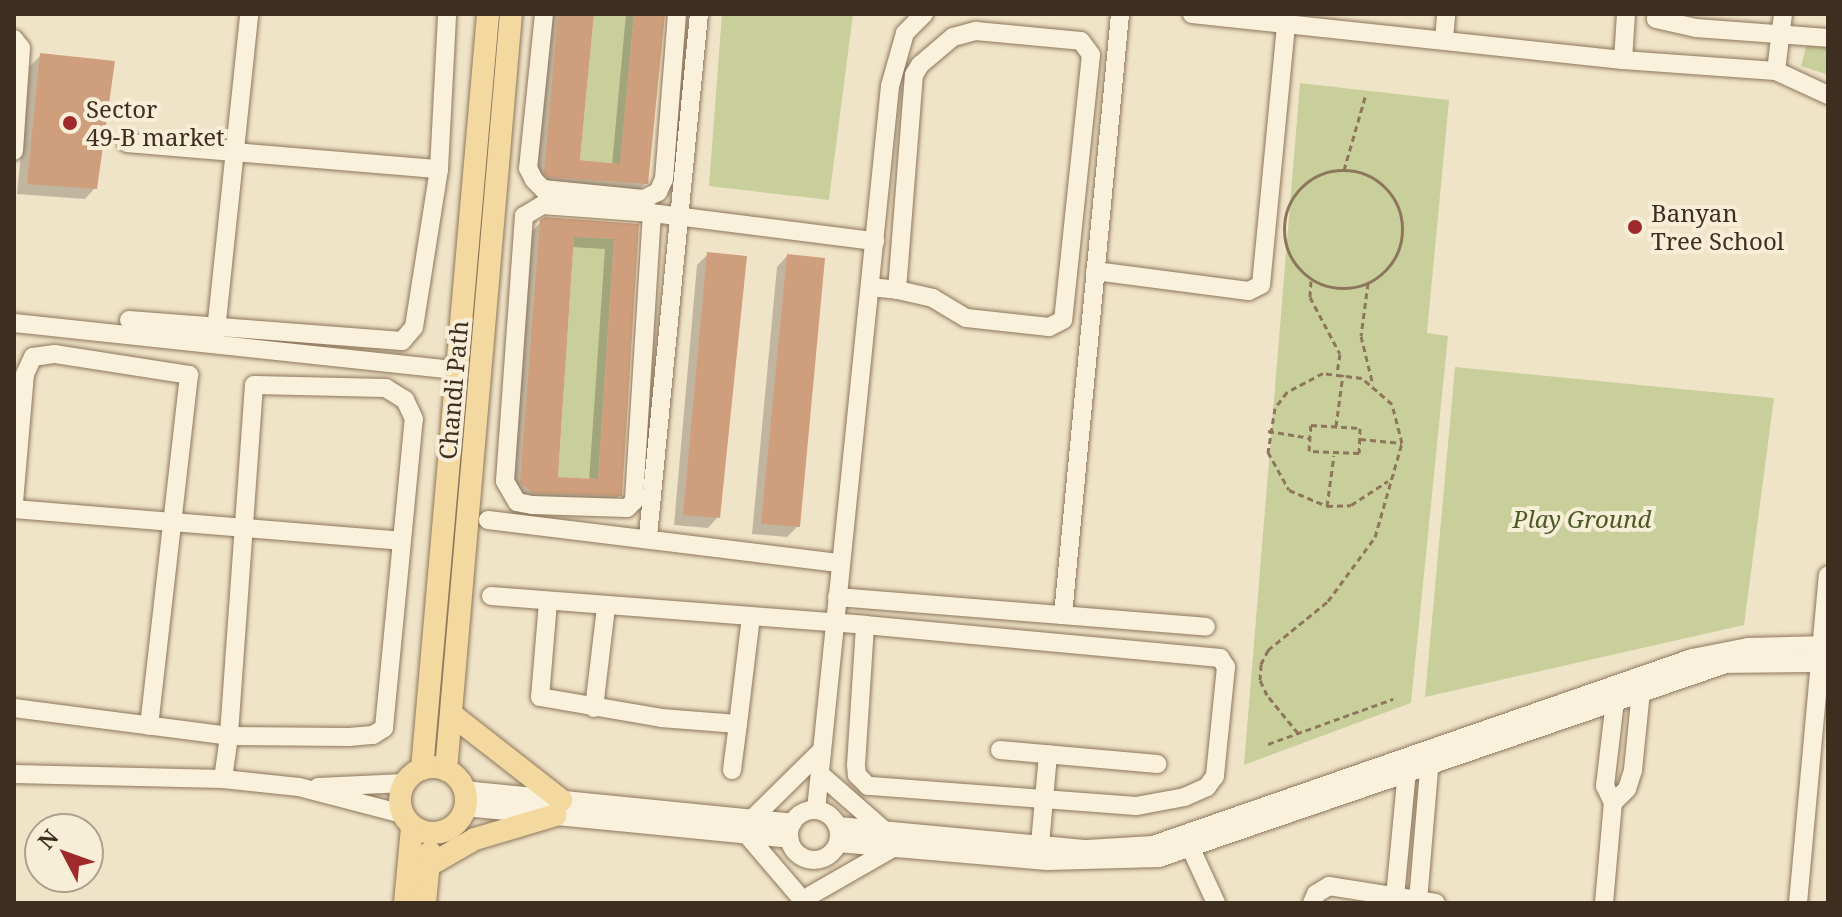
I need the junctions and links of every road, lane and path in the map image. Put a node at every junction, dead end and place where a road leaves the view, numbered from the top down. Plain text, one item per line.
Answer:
1 (249, 14) edge
2 (447, 14) edge
3 (488, 14) edge
4 (511, 14) edge
5 (544, 14) edge
6 (677, 14) edge
7 (699, 14) edge
8 (924, 14) edge
9 (1120, 14) edge
10 (1192, 14) edge
11 (1446, 14) edge
12 (1626, 14) edge
13 (1657, 14) edge
14 (1783, 14) edge
15 (1696, 21) edge
16 (1738, 22) edge
17 (1286, 23) junction
18 (1781, 36) junction
19 (1828, 38) edge
20 (14, 39) edge
21 (1444, 39) junction
22 (1088, 46) junction
23 (1117, 48) junction
24 (1623, 60) junction
25 (1776, 71) junction
26 (1366, 94) dead end
27 (1828, 95) edge
28 (127, 143) dead end
29 (14, 151) edge
30 (235, 151) junction
31 (439, 169) junction
32 (1344, 170) junction
33 (673, 180) junction
34 (652, 213) junction
35 (680, 216) junction
36 (875, 241) junction
37 (1095, 271) junction
38 (1311, 280) junction
39 (1368, 282) junction
40 (870, 287) junction
41 (897, 290) junction
42 (129, 320) dead end
43 (14, 323) edge
44 (215, 336) junction
45 (456, 370) junction
46 (1340, 373) junction
47 (1373, 385) junction
48 (1336, 426) junction
49 (1268, 431) junction
50 (1310, 438) junction
51 (1360, 439) junction
52 (1402, 443) junction
53 (1334, 453) junction
54 (1388, 481) junction
55 (14, 502) edge
56 (1327, 506) junction
57 (14, 509) edge
58 (488, 520) dead end
59 (172, 522) junction
60 (244, 528) junction
61 (648, 536) junction
62 (401, 541) junction
63 (840, 563) junction
64 (1828, 575) edge
65 (491, 596) dead end
66 (837, 597) junction
67 (548, 602) junction
68 (606, 608) junction
69 (1063, 615) junction
70 (751, 617) junction
71 (836, 624) junction
72 (865, 625) junction
73 (1206, 627) dead end
74 (1824, 653) edge
75 (1642, 684) junction
76 (1616, 692) junction
77 (1393, 699) dead end
78 (14, 708) edge
79 (594, 708) junction
80 (451, 714) junction
81 (738, 724) junction
82 (149, 726) junction
83 (1298, 733) junction
84 (229, 736) junction
85 (1268, 744) dead end
86 (822, 750) junction
87 (1000, 750) dead end
88 (1048, 754) junction
89 (1430, 759) junction
90 (1157, 764) dead end
91 (1407, 768) junction
92 (446, 770) junction
93 (732, 770) dead end
94 (14, 774) edge
95 (820, 774) junction
96 (414, 776) junction
97 (223, 779) junction
98 (299, 787) junction
99 (465, 799) junction
100 (1045, 802) junction
101 (1613, 803) junction
102 (568, 809) junction
103 (816, 810) junction
104 (415, 825) junction
105 (750, 827) junction
106 (790, 831) junction
107 (838, 834) junction
108 (889, 839) junction
109 (1188, 842) junction
110 (1040, 844) junction
111 (812, 860) junction
112 (428, 866) junction
113 (1395, 897) junction
114 (809, 900) edge
115 (1427, 902) edge
116 (405, 903) edge
117 (425, 903) edge
118 (1216, 903) edge
119 (1312, 903) edge
120 (1604, 903) edge
121 (1798, 903) edge

1 - 30 street
2 - 31 street
3 - 45 main road, Chandi Path
4 - 80 main road, Chandi Path
5 - 33 street
6 - 33 street
7 - 33 street
8 - 36 street
9 - 23 street
10 - 17 street
11 - 21 street
12 - 24 street
13 - 15 street
14 - 18 street
15 - 16 street
16 - 18 street
17 - 21 street
17 - 37 street
18 - 19 street
18 - 25 street
20 - 29 street
21 - 24 street
22 - 23 street
22 - 41 street
22 - 41 street
23 - 37 street
24 - 25 street
25 - 27 street
26 - 32 path
28 - 30 street
30 - 31 street
30 - 44 street
31 - 44 street
32 - 38 path
32 - 39 path
33 - 35 street
34 - 34 street
34 - 35 street
35 - 36 street
35 - 61 street
36 - 40 street
37 - 69 street
38 - 39 path
38 - 46 path
39 - 47 path
40 - 41 street
40 - 63 street
42 - 44 street
43 - 44 street
44 - 45 street
45 - 96 main road, Chandi Path
46 - 47 path
46 - 48 path
46 - 49 path
47 - 52 path
48 - 50 path
48 - 51 path
49 - 50 path
49 - 56 path
50 - 53 path
51 - 52 path
51 - 53 path
52 - 54 path
53 - 56 path
54 - 56 path
54 - 83 path
55 - 59 street
57 - 59 street
58 - 61 street
59 - 60 street
59 - 82 street
60 - 62 street
60 - 62 street
60 - 84 street
61 - 63 street
62 - 84 street
63 - 66 street
64 - 74 street
65 - 67 street
66 - 69 street
66 - 71 street
67 - 68 street
67 - 79 street
68 - 70 street
68 - 79 street
69 - 73 street
70 - 71 street
70 - 81 street
71 - 72 street
71 - 86 street
72 - 100 street
72 - 100 street
74 - 75 street
74 - 121 street
75 - 76 street
75 - 101 street
76 - 89 street
76 - 101 street
77 - 83 path
78 - 82 street
79 - 81 street
80 - 92 main road, Chandi Path
80 - 102 main road
81 - 93 street
82 - 84 street
83 - 85 path
84 - 97 street
86 - 95 street
86 - 105 street
87 - 88 street
88 - 90 street
88 - 100 street
89 - 91 street
89 - 115 street
91 - 109 street
91 - 113 street
92 - 96 main road
92 - 99 main road
94 - 97 street
95 - 103 street
95 - 108 street
96 - 98 street
96 - 104 main road, Chandi Path
97 - 98 street
98 - 104 street
99 - 102 street
99 - 104 main road
100 - 110 street
101 - 120 street
102 - 105 street
102 - 112 main road
103 - 106 street
103 - 107 street
104 - 112 main road
104 - 116 main road
105 - 106 street
105 - 114 street
106 - 111 street
107 - 108 street
107 - 111 street
108 - 109 street
108 - 110 street
108 - 114 street
109 - 110 street
109 - 118 street
111 - 114 street
112 - 117 main road
113 - 115 street
113 - 119 street

